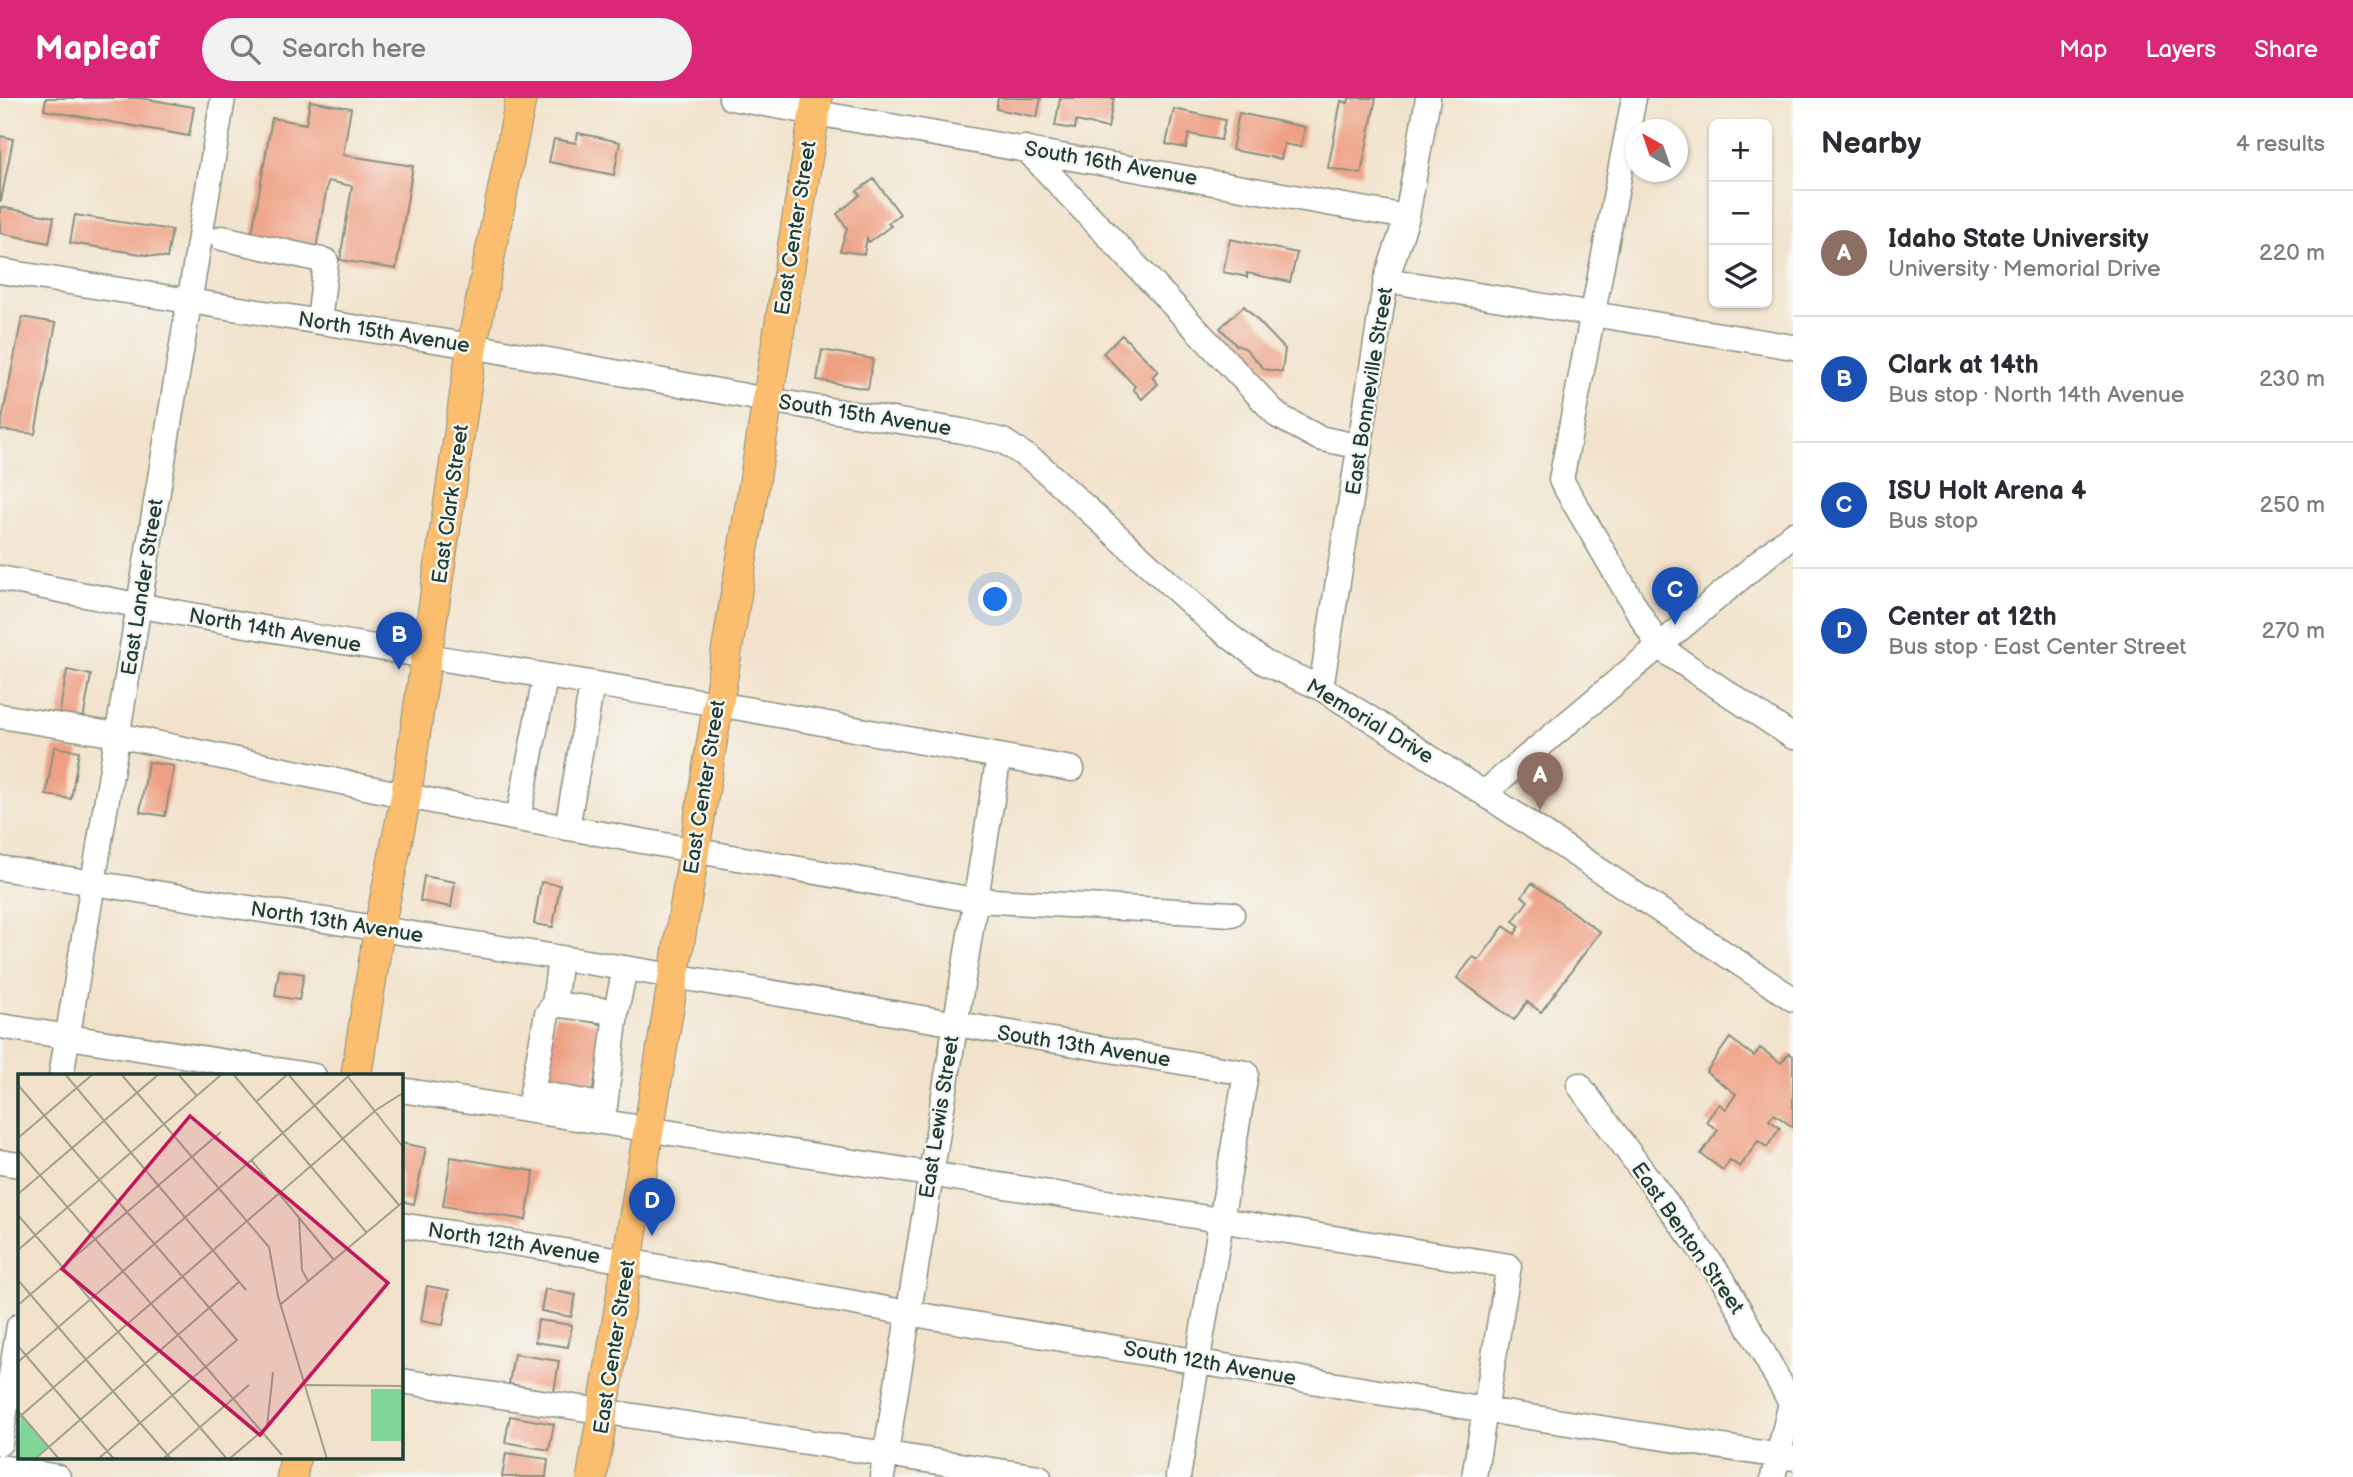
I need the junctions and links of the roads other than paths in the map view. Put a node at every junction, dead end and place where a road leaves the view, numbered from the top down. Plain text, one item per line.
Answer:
1 (222, 98) edge
2 (520, 98) edge
3 (731, 98) edge
4 (1428, 98) edge
5 (1634, 98) edge
6 (815, 106) edge
7 (1025, 148) junction
8 (1407, 217) junction
9 (222, 239) dead end
10 (0, 271) edge
11 (1385, 280) junction
12 (189, 301) junction
13 (1593, 313) junction
14 (319, 322) junction
15 (472, 346) junction
16 (1793, 347) edge
17 (767, 400) junction
18 (962, 431) joint
19 (1361, 447) junction
20 (1793, 534) edge
21 (0, 578) edge
22 (139, 607) junction
23 (1659, 647) junction
24 (428, 656) junction
25 (545, 678) junction
26 (592, 685) junction
27 (1321, 688) junction
28 (716, 704) junction
29 (0, 716) edge
30 (117, 735) junction
31 (1793, 737) edge
32 (999, 756) junction
33 (1072, 769) dead end
34 (1485, 792) junction
35 (406, 796) junction
36 (518, 819) junction
37 (568, 828) junction
38 (694, 849) junction
39 (0, 868) edge
40 (93, 883) junction
41 (974, 900) junction
42 (1232, 914) dead end
43 (379, 929) junction
44 (560, 958) junction
45 (625, 968) junction
46 (674, 976) junction
47 (1793, 999) edge
48 (554, 1004) junction
49 (616, 1012) junction
50 (954, 1025) junction
51 (0, 1026) edge
52 (67, 1037) junction
53 (61, 1074) edge
54 (301, 1074) edge
55 (356, 1074) edge
56 (1579, 1085) dead end
57 (402, 1090) edge
58 (531, 1101) junction
59 (649, 1131) junction
60 (0, 1162) edge
61 (18, 1165) edge
62 (930, 1174) junction
63 (1221, 1220) junction
64 (402, 1225) edge
65 (627, 1261) junction
66 (908, 1313) junction
67 (0, 1320) edge
68 (18, 1324) edge
69 (18, 1330) edge
70 (1197, 1360) junction
71 (402, 1381) edge
72 (1485, 1410) junction
73 (603, 1411) junction
74 (0, 1443) edge
75 (1781, 1463) edge
76 (883, 1465) edge
77 (0, 1467) edge
78 (58, 1477) edge
79 (592, 1477) edge
80 (1039, 1477) edge
81 (1178, 1477) edge
82 (1474, 1477) edge

1 - 12 street, East Lander Street
2 - 15 main road, East Clark Street
3 - 6 street, South 16th Avenue
4 - 8 street, East Bonneville Street
5 - 13 street
6 - 7 street, South 16th Avenue
6 - 17 main road, East Center Street
7 - 8 street, South 16th Avenue
7 - 19 street
8 - 11 street, East Bonneville Street
9 - 14 street
10 - 12 street, North 15th Avenue
11 - 13 street
11 - 19 street, East Bonneville Street
12 - 14 street, North 15th Avenue
12 - 22 street, East Lander Street
13 - 16 street
13 - 23 street
14 - 15 street, North 15th Avenue
15 - 17 street, North 15th Avenue
15 - 24 main road, East Clark Street
17 - 18 street, South 15th Avenue
17 - 28 main road, East Center Street
18 - 27 street, Memorial Drive
19 - 27 street, East Bonneville Street
20 - 23 street
21 - 22 street, North 14th Avenue
22 - 24 street, North 14th Avenue
22 - 30 street, East Lander Street
23 - 31 street
23 - 34 street
24 - 25 street, North 14th Avenue
24 - 35 main road, East Clark Street
25 - 26 street, North 14th Avenue
25 - 36 street
26 - 28 street, North 14th Avenue
26 - 37 street
27 - 34 street, Memorial Drive
28 - 32 street, North 14th Avenue
28 - 38 main road, East Center Street
29 - 30 street
30 - 35 street
30 - 40 street, East Lander Street
32 - 33 street, North 14th Avenue
32 - 41 street, East Lewis Street
34 - 47 street, Memorial Drive
35 - 36 street
35 - 43 main road, East Clark Street
36 - 37 street
37 - 38 street
38 - 41 street
38 - 46 main road, East Center Street
39 - 40 street, North 13th Avenue
40 - 43 street, North 13th Avenue
40 - 52 street, East Lander Street
41 - 42 street
41 - 50 street, East Lewis Street
43 - 44 street, North 13th Avenue
43 - 55 main road, East Clark Street
44 - 45 street, North 13th Avenue
44 - 48 street
45 - 46 street, North 13th Avenue
45 - 49 street
46 - 50 street, South 13th Avenue
46 - 59 main road, East Center Street
48 - 49 street
48 - 58 street
49 - 58 street
50 - 62 street, East Lewis Street
50 - 63 street, South 13th Avenue
51 - 52 street
52 - 53 street, East Lander Street
52 - 54 street
56 - 75 street, East Benton Street
57 - 58 street
58 - 59 street
59 - 62 street
59 - 65 main road, East Center Street
60 - 61 street
62 - 63 street
62 - 66 street, East Lewis Street
63 - 70 street
63 - 72 street
64 - 65 street, North 12th Avenue
65 - 66 street, South 12th Avenue
65 - 73 main road, East Center Street
66 - 70 street, South 12th Avenue
66 - 76 street, East Lewis Street
67 - 68 street
69 - 74 street
70 - 72 street, South 12th Avenue
70 - 81 street
71 - 73 street
72 - 75 street, South 12th Avenue
72 - 82 street
73 - 76 street
73 - 79 main road, East Center Street
76 - 80 street
77 - 78 street

